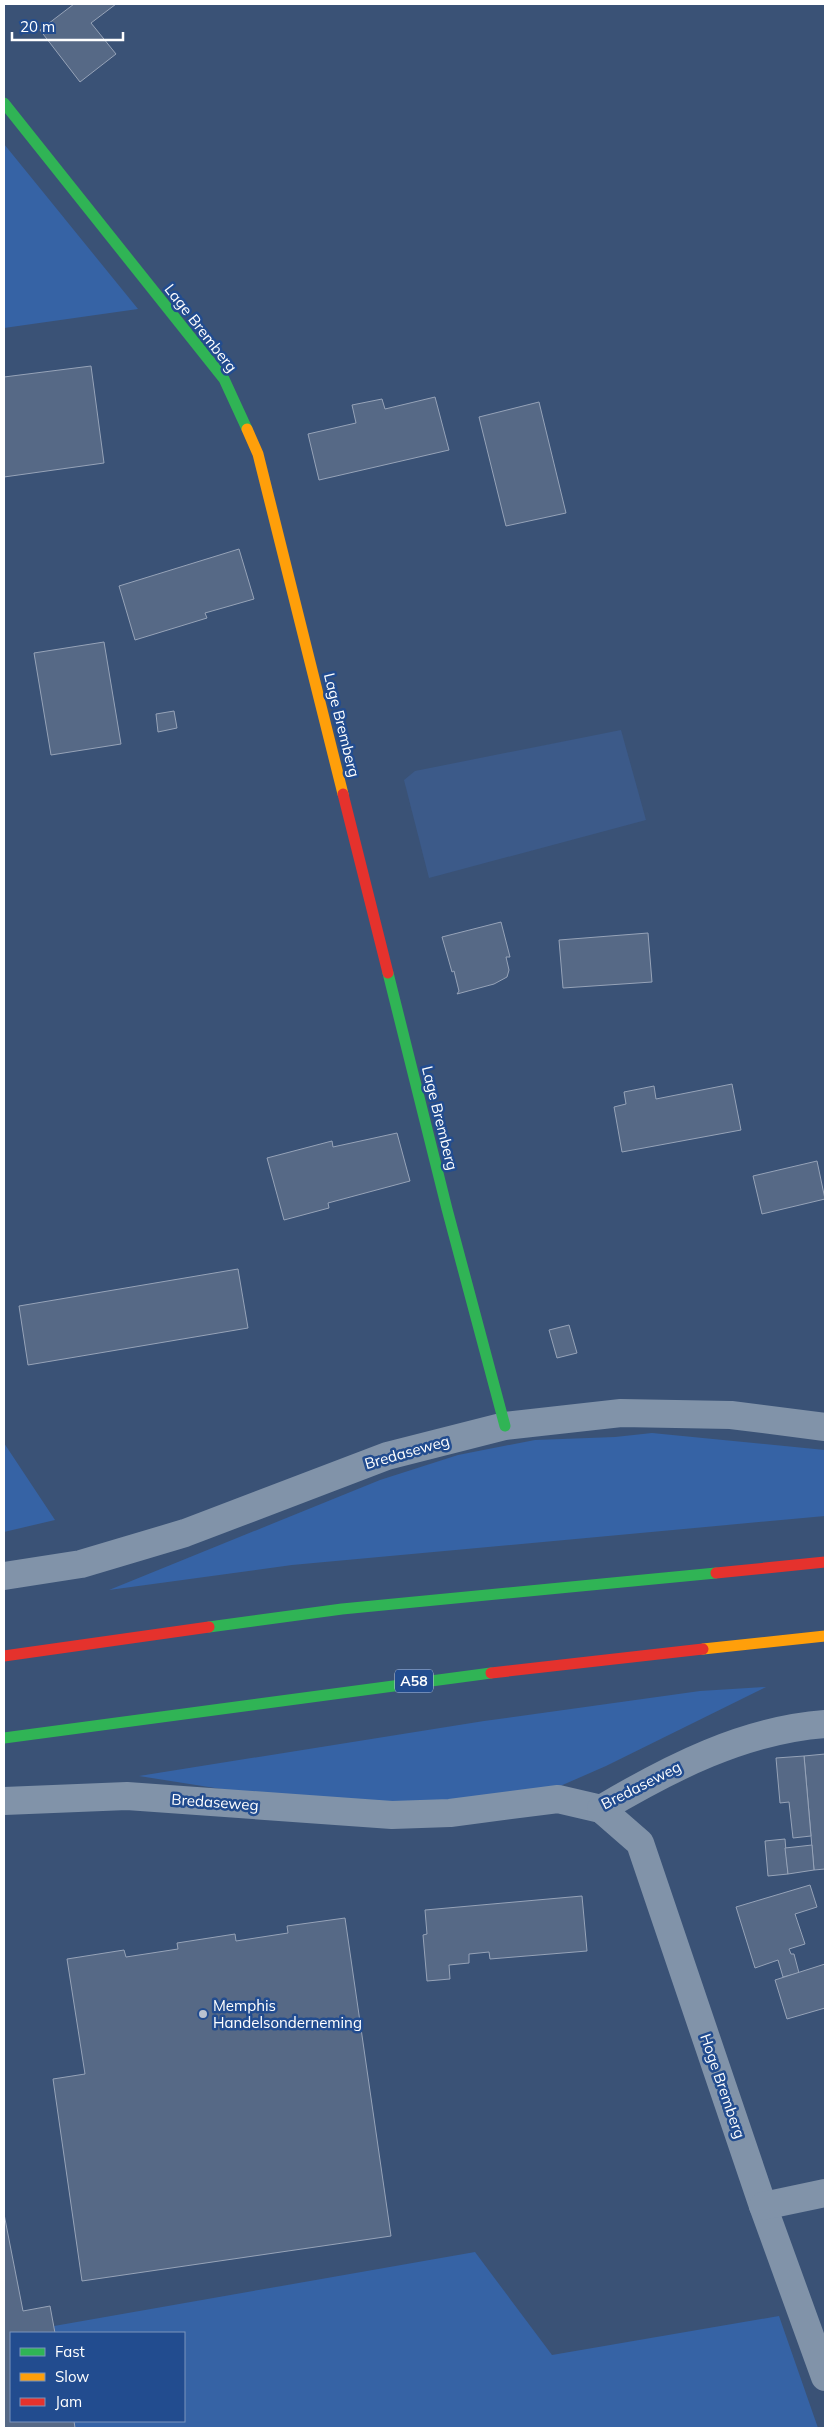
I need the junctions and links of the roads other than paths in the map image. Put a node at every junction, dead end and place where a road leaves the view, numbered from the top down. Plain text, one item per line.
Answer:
1 (4, 103) edge
2 (505, 1426) junction
3 (825, 1427) edge
4 (825, 1562) edge
5 (4, 1576) edge
6 (825, 1636) edge
7 (4, 1656) edge
8 (825, 1724) edge
9 (4, 1738) edge
10 (4, 1801) edge
11 (601, 1809) junction
12 (825, 2193) edge
13 (763, 2206) junction
14 (825, 2377) edge

1 - 2 main road, Lage Bremberg
2 - 3 street, Bredaseweg
2 - 5 street, Bredaseweg
4 - 7 main road
6 - 9 main road, A58
8 - 11 street, Bredaseweg
10 - 11 street, Bredaseweg
11 - 13 street, Hoge Bremberg
12 - 13 street
13 - 14 street, Hoge Bremberg

